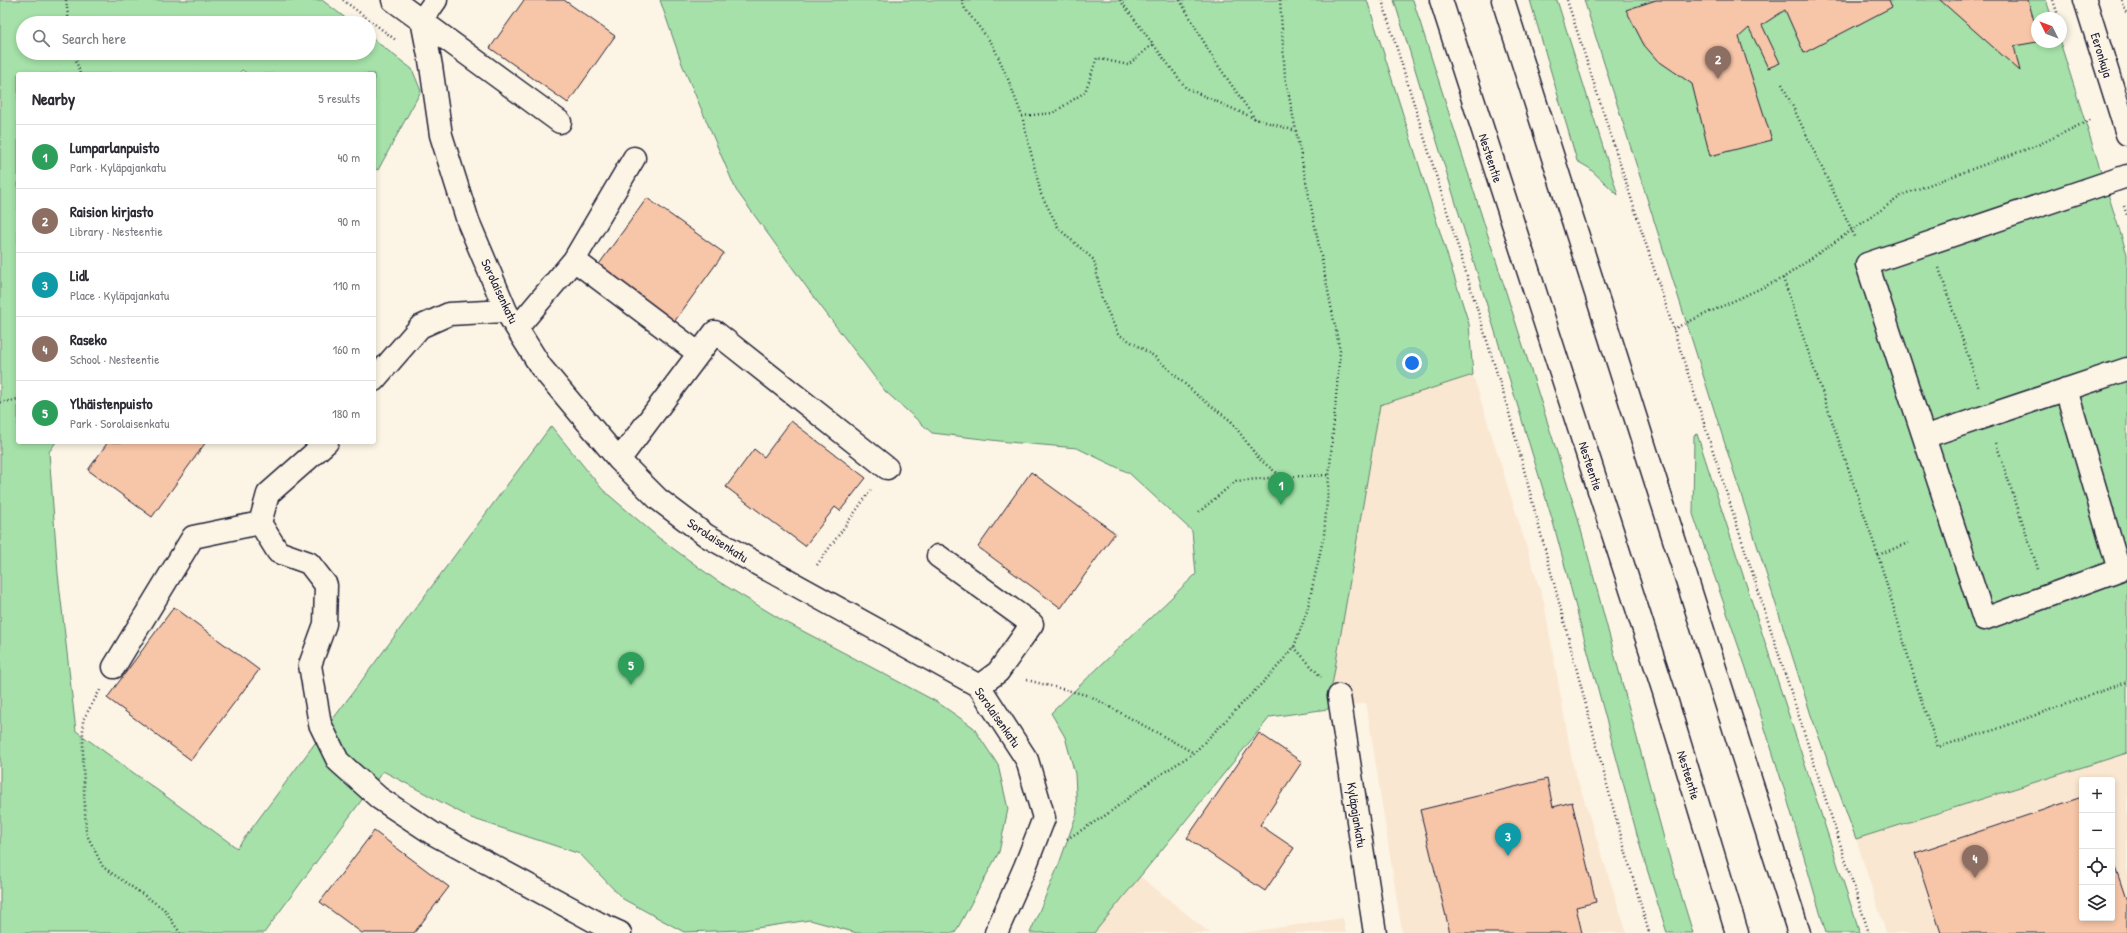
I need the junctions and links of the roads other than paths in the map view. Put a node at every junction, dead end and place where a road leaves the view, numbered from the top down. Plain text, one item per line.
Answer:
1 (393, 0) edge
2 (436, 0) edge
3 (1441, 0) edge
4 (1503, 0) edge
5 (2085, 0) edge
6 (422, 20) junction
7 (2120, 90) edge
8 (560, 122) dead end
9 (2127, 134) edge
10 (634, 158) dead end
11 (2127, 176) edge
12 (574, 260) junction
13 (512, 319) junction
14 (698, 353) junction
15 (2127, 369) edge
16 (376, 378) edge
17 (2066, 389) junction
18 (1924, 437) junction
19 (324, 444) edge
20 (619, 460) junction
21 (887, 468) road end
22 (260, 523) junction
23 (938, 556) dead end
24 (2123, 568) edge
25 (114, 667) road end
26 (979, 686) junction
27 (1339, 696) road end
28 (620, 933) edge
29 (996, 933) edge
30 (1375, 933) edge
31 (1737, 933) edge
32 (1799, 933) edge

1 - 6 main road
2 - 6 main road
3 - 31 main road, Nesteentie
4 - 32 main road
5 - 7 main road, Eeronkuja
6 - 8 main road
6 - 13 main road, Sorolaisenkatu
7 - 9 main road, Eeronkuja
10 - 12 main road
11 - 18 main road
12 - 13 main road
12 - 14 main road
13 - 16 main road
13 - 20 main road, Sorolaisenkatu
14 - 20 main road
14 - 21 main road
15 - 17 main road
17 - 18 main road
17 - 24 main road
18 - 24 main road
19 - 22 main road
20 - 26 main road, Sorolaisenkatu
22 - 25 main road
22 - 28 main road
23 - 26 main road
26 - 29 main road, Sorolaisenkatu
27 - 30 main road, Kyläpajankatu

